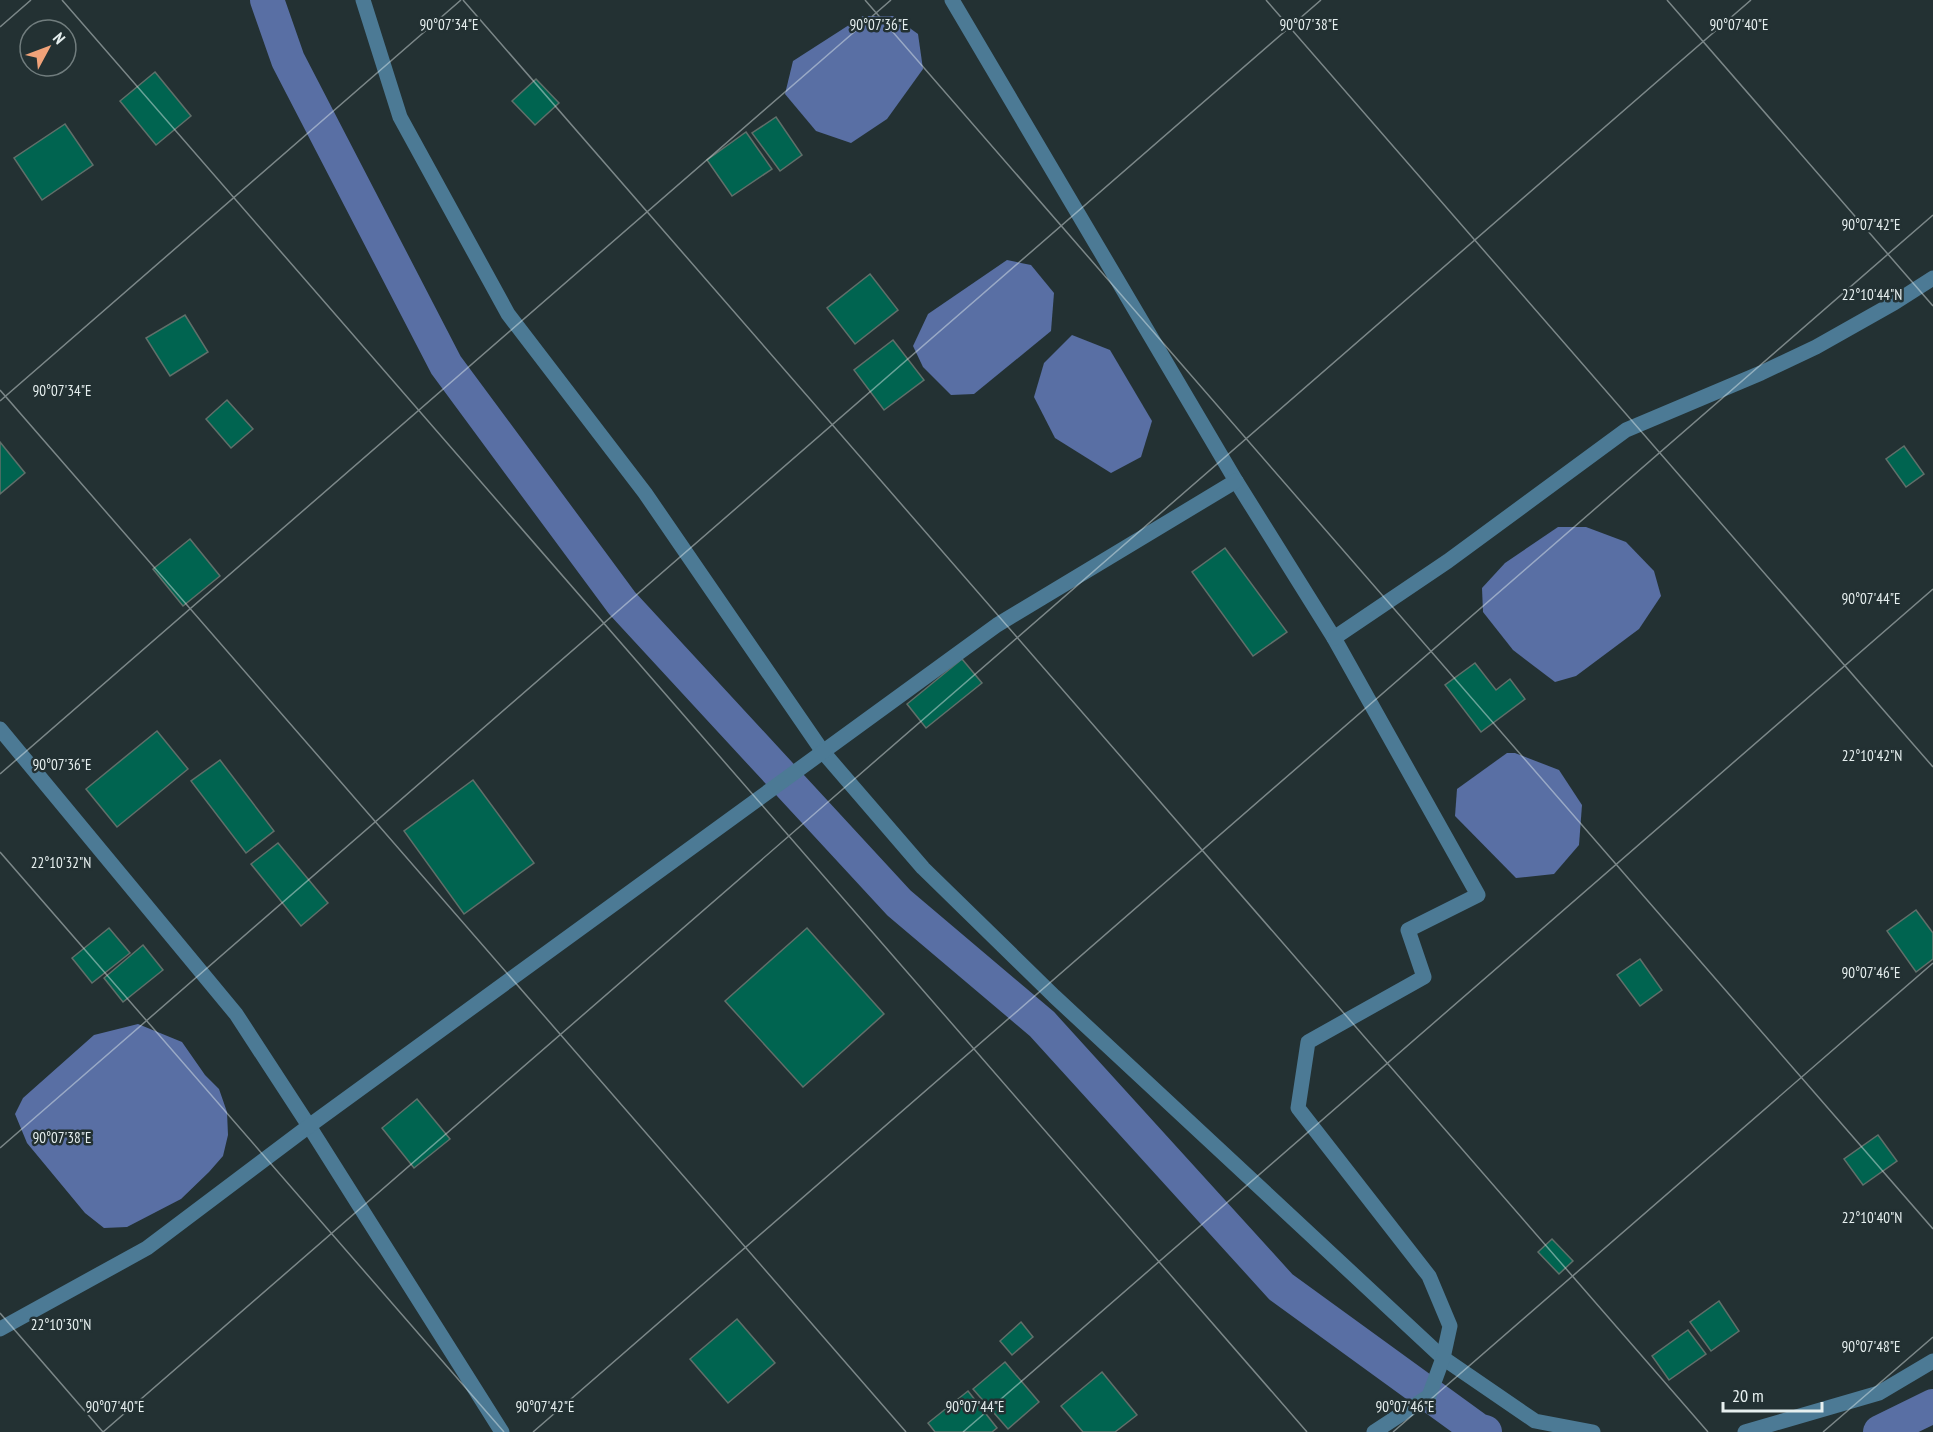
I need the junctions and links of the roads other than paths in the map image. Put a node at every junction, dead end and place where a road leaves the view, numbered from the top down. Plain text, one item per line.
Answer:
1 (363, 0) edge
2 (952, 0) edge
3 (1933, 278) edge
4 (1236, 481) junction
5 (1334, 638) junction
6 (0, 729) edge
7 (823, 752) junction
8 (309, 1126) junction
9 (0, 1329) edge
10 (1443, 1358) junction
11 (1933, 1361) edge
12 (502, 1432) edge
13 (1374, 1432) edge
14 (1593, 1432) edge
15 (1745, 1432) edge

1 - 7 street
2 - 4 street
3 - 5 street
4 - 5 street
4 - 7 street
5 - 10 street
6 - 8 street
7 - 8 street
7 - 10 street
8 - 9 street
8 - 12 street
10 - 13 street
10 - 14 street
11 - 15 street

